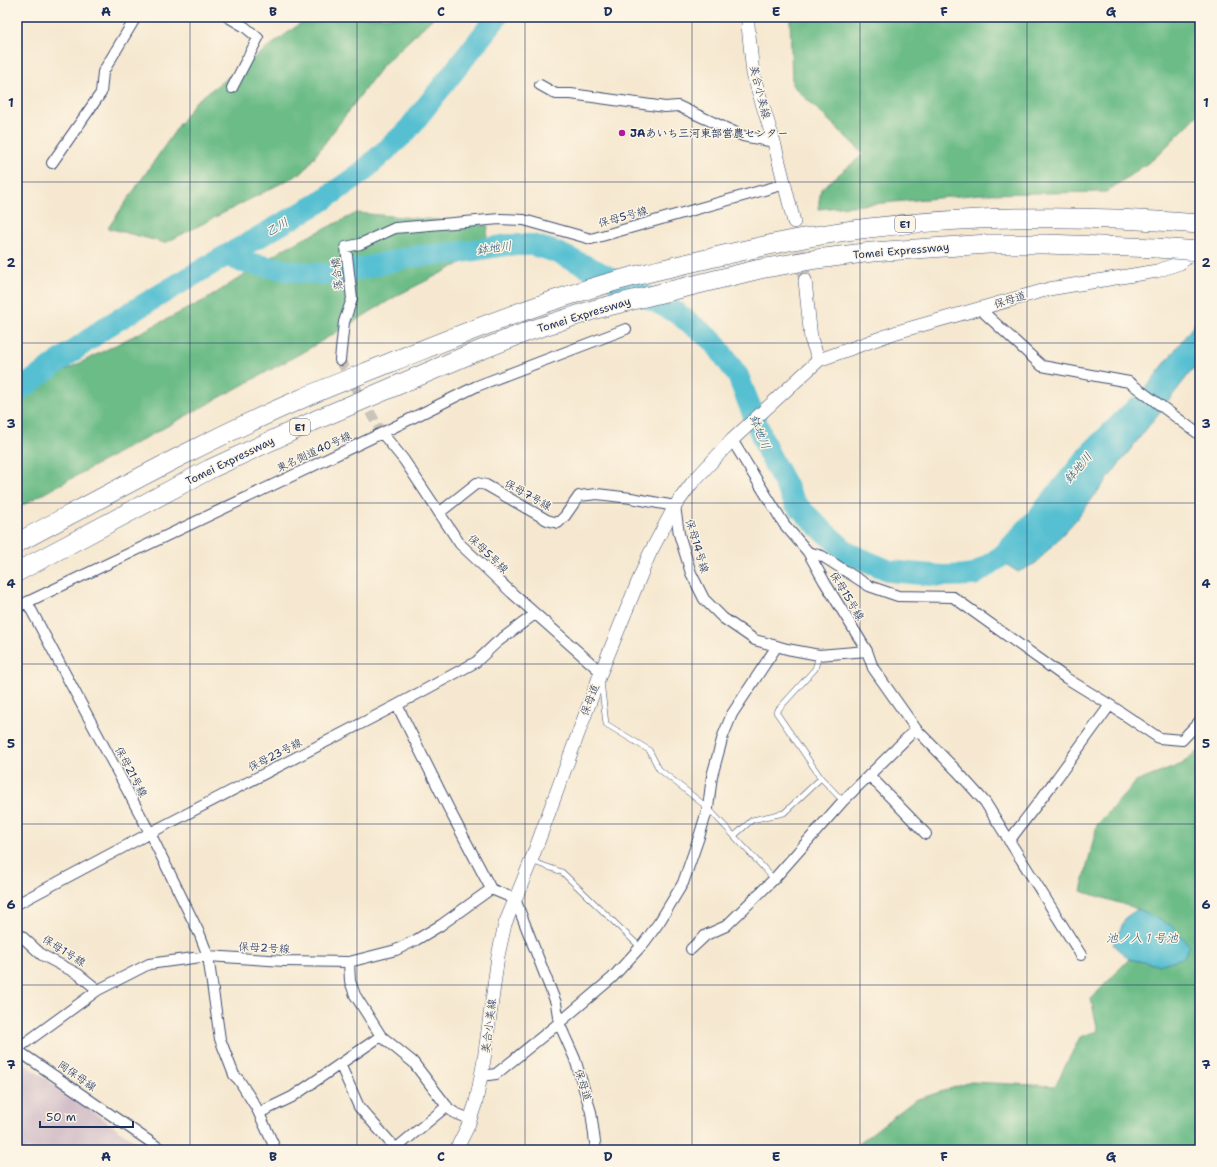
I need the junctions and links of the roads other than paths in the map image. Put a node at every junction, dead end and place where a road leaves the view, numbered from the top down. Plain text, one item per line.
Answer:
1 (136, 17) edge
2 (228, 17) edge
3 (748, 17) edge
4 (540, 85) dead end
5 (232, 88) dead end
6 (774, 142) junction
7 (52, 163) dead end
8 (785, 184) junction
9 (794, 222) tunnel mouth
10 (1200, 224) edge
11 (1200, 246) edge
12 (346, 247) joint
13 (1200, 251) edge
14 (805, 280) tunnel mouth
15 (980, 309) junction
16 (626, 329) dead end
17 (340, 360) tunnel mouth
18 (819, 360) junction
19 (382, 433) junction
20 (1200, 435) edge
21 (732, 440) junction
22 (675, 506) junction
23 (439, 513) junction
24 (17, 543) edge
25 (808, 552) junction
26 (17, 572) edge
27 (27, 602) junction
28 (17, 608) edge
29 (535, 614) junction
30 (777, 646) junction
31 (867, 651) junction
32 (819, 655) junction
33 (601, 672) junction
34 (397, 705) junction
35 (1110, 705) junction
36 (1200, 721) edge
37 (916, 729) junction
38 (869, 775) junction
39 (821, 778) junction
40 (843, 801) junction
41 (708, 808) junction
42 (150, 833) junction
43 (926, 834) dead end
44 (734, 836) junction
45 (1009, 840) junction
46 (531, 861) junction
47 (774, 878) junction
48 (491, 889) junction
49 (515, 899) junction
50 (17, 904) edge
51 (17, 932) edge
52 (640, 947) junction
53 (691, 949) dead end
54 (1081, 954) dead end
55 (208, 956) junction
56 (349, 962) junction
57 (98, 990) junction
58 (559, 1023) junction
59 (381, 1036) junction
60 (17, 1050) edge
61 (340, 1064) junction
62 (481, 1076) junction
63 (447, 1106) junction
64 (259, 1113) junction
65 (470, 1119) junction
66 (162, 1150) edge
67 (276, 1150) edge
68 (395, 1150) edge
69 (456, 1150) edge
70 (596, 1150) edge

1 - 7 street
2 - 5 street
3 - 6 street, 美合小美線
4 - 6 street
6 - 8 street, 美合小美線
8 - 9 street, 美合小美線
8 - 12 street, 保母5号線
10 - 24 highway, Tomei Expressway / E1
11 - 15 street, 保母道
12 - 17 street, 落合橋
13 - 26 highway, Tomei Expressway / E1, bridge
14 - 18 street
15 - 18 street, 保母道
15 - 20 street
16 - 19 street, 東名側道40号線
18 - 21 street, 保母道
19 - 23 street, 保母5号線
19 - 27 street, 東名側道40号線
21 - 22 street, 保母道
21 - 25 street, 保母15号線
22 - 23 street, 保母7号線
22 - 30 street, 保母14号線
22 - 33 street, 保母道
23 - 29 street, 保母5号線
25 - 31 street, 保母15号線
25 - 35 street
27 - 28 street, 東名側道40号線
27 - 42 street, 保母21号線
29 - 33 street, 保母5号線
29 - 34 street, 保母23号線
30 - 32 street, 保母14号線
30 - 41 street
31 - 32 street, 保母14号線
31 - 37 street, 保母15号線
32 - 39 lane
33 - 41 lane
33 - 46 street, 保母道
34 - 42 street, 保母23号線
34 - 48 street
35 - 36 street
35 - 45 street
37 - 38 street
37 - 45 street, 保母15号線
38 - 40 street
38 - 43 street
39 - 40 lane
39 - 44 lane
40 - 47 street
41 - 44 lane
41 - 52 street
42 - 50 street, 保母23号線
42 - 55 street, 保母21号線
44 - 47 lane
45 - 54 street, 保母15号線
46 - 49 street, 保母道
46 - 52 lane
47 - 53 street
48 - 49 street
48 - 56 street, 保母2号線
49 - 58 street, 保母道
49 - 62 street, 美合小美線
51 - 57 street, 保母1号線
52 - 58 street
55 - 56 street, 保母2号線
55 - 57 street, 保母2号線
55 - 64 street, 保母21号線
56 - 59 street
57 - 60 street, 保母2号線
58 - 62 street
58 - 70 street, 保母道
59 - 61 street
59 - 63 street
60 - 66 street, 岡保母線
61 - 64 street
61 - 68 street
62 - 65 street, 美合小美線
63 - 65 street
63 - 68 street
64 - 67 street, 保母21号線
65 - 69 street, 美合小美線

